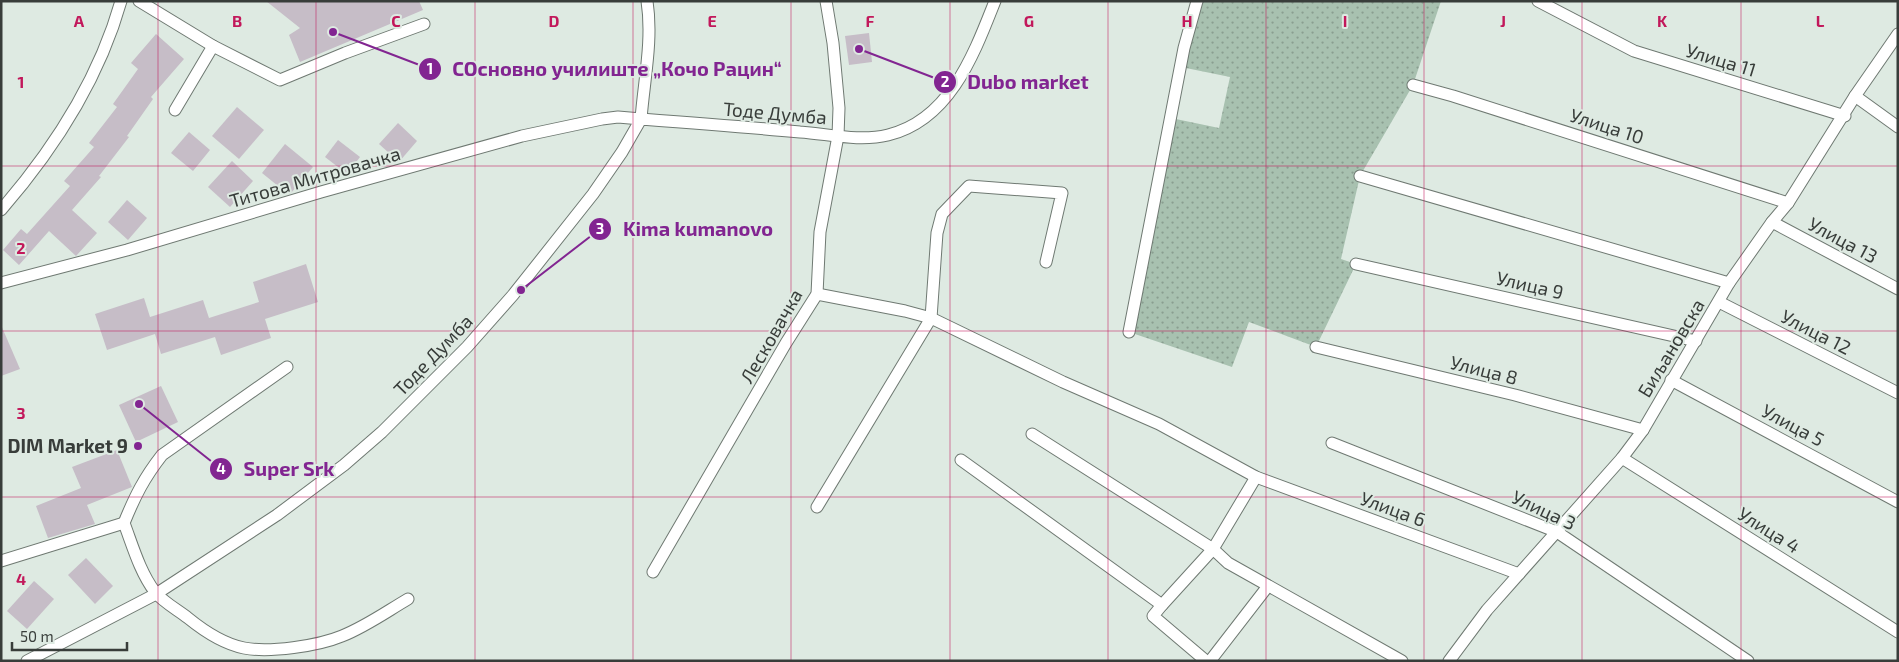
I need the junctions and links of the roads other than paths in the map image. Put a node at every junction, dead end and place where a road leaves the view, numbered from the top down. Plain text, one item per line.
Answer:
1 (121, 1) edge
2 (139, 1) edge
3 (647, 1) edge
4 (826, 1) edge
5 (995, 1) edge
6 (1197, 1) edge
7 (1538, 1) edge
8 (424, 24) dead end
9 (1898, 34) edge
10 (213, 46) junction
11 (1413, 86) dead end
12 (1855, 96) junction
13 (175, 110) dead end
14 (1845, 116) junction
15 (641, 119) junction
16 (1898, 127) edge
17 (838, 136) junction
18 (1360, 176) dead end
19 (1788, 202) junction
20 (1, 210) edge
21 (1772, 222) junction
22 (1046, 262) dead end
23 (1356, 264) dead end
24 (5, 281) edge
25 (1729, 283) junction
26 (1898, 289) edge
27 (817, 294) junction
28 (1719, 302) junction
29 (931, 318) junction
30 (1129, 332) dead end
31 (1696, 341) junction
32 (1316, 347) dead end
33 (288, 367) dead end
34 (1672, 380) junction
35 (1898, 392) edge
36 (1643, 430) junction
37 (1032, 434) dead end
38 (1332, 443) dead end
39 (1622, 458) junction
40 (961, 460) dead end
41 (1256, 477) junction
42 (1898, 502) edge
43 (817, 507) dead end
44 (124, 523) junction
45 (1557, 532) junction
46 (1213, 549) junction
47 (1, 561) edge
48 (653, 572) dead end
49 (1518, 574) junction
50 (1268, 586) junction
51 (156, 594) junction
52 (408, 599) dead end
53 (1162, 605) junction
54 (1898, 632) edge
55 (27, 661) edge
56 (1206, 661) edge
57 (1210, 661) edge
58 (1402, 661) edge
59 (1449, 661) edge
60 (1748, 661) edge

1 - 20 street
2 - 10 street
3 - 15 street
4 - 17 street, Лесковачка
5 - 17 street, Тоде Думба
6 - 30 street
7 - 14 street, Улица 11
8 - 10 street
9 - 12 street, Биљановска
10 - 13 street
11 - 19 street, Улица 10
12 - 14 street, Биљановска
12 - 16 street
14 - 19 street, Биљановска
15 - 17 street, Тоде Думба
15 - 24 street, Титова Митровачка
15 - 51 street, Тоде Думба
17 - 27 street, Лесковачка
18 - 25 street
19 - 21 street, Биљановска
21 - 25 street, Биљановска
21 - 26 street, Улица 13
22 - 29 street
23 - 31 street, Улица 9
25 - 28 street, Биљановска
27 - 29 street, Улица 6
27 - 48 street, Лесковачка
28 - 31 street, Биљановска
28 - 35 street, Улица 12
29 - 41 street, Улица 6
29 - 43 street
31 - 34 street, Биљановска
32 - 36 street, Улица 8
33 - 44 street
34 - 36 street, Биљановска
34 - 42 street, Улица 5
36 - 39 street, Биљановска
37 - 46 street
38 - 45 street, Улица 3
39 - 45 street, Биљановска
39 - 54 street, Улица 4
40 - 53 street
41 - 46 street
41 - 49 street, Улица 6
44 - 47 street
44 - 51 street
45 - 49 street, Биљановска
45 - 60 street, Улица 3
46 - 50 street
46 - 53 street
49 - 59 street, Биљановска
50 - 57 street
50 - 58 street
51 - 52 street
51 - 55 street, Тоде Думба
53 - 56 street

